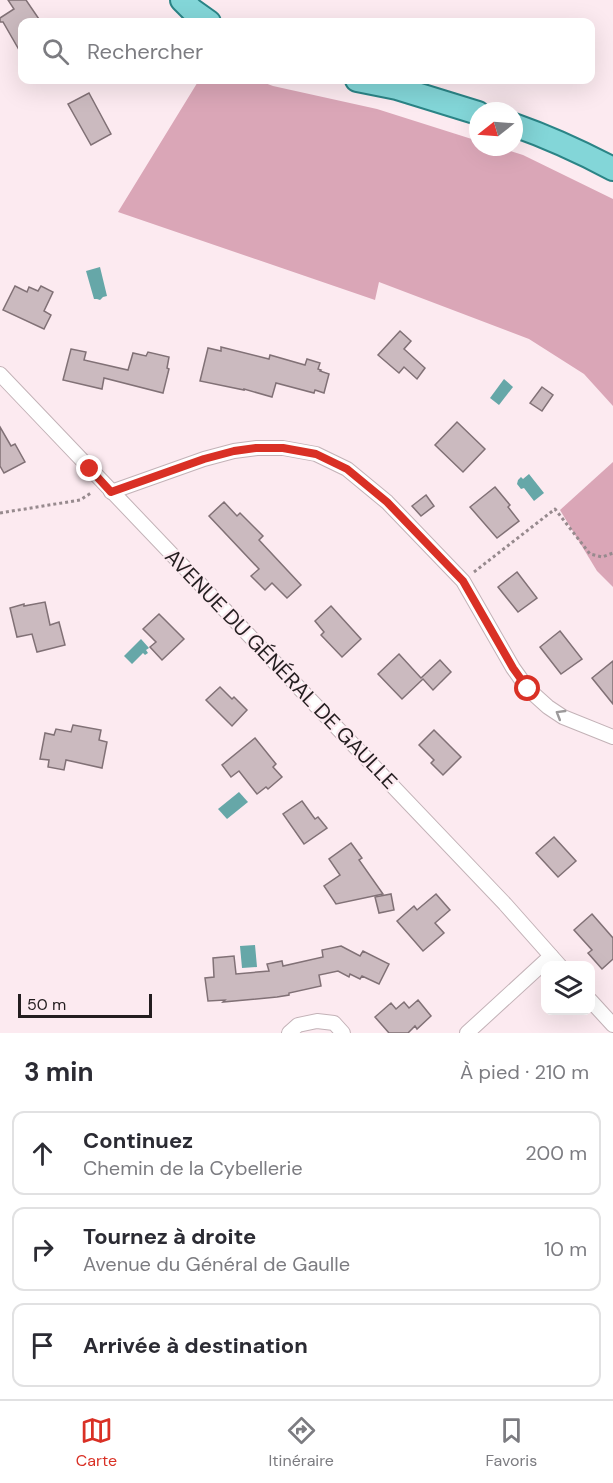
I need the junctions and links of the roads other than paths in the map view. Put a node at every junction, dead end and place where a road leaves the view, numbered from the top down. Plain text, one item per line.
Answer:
1 (183, 0) edge
2 (203, 18) edge
3 (377, 84) edge
4 (469, 109) edge
5 (523, 128) edge
6 (613, 169) edge
7 (0, 375) edge
8 (107, 488) junction
9 (613, 737) edge
10 (556, 961) edge
11 (541, 973) edge
12 (595, 1005) edge
13 (613, 1025) edge
14 (290, 1033) edge
15 (344, 1033) edge
16 (467, 1033) edge

1 - 2 main road
3 - 4 main road
5 - 6 main road
7 - 8 street, AVENUE DU GÉNÉRAL DE GAULLE
9 -> 8 street
8 - 10 street, AVENUE DU GÉNÉRAL DE GAULLE
11 - 16 street
12 - 13 street
14 - 15 street

